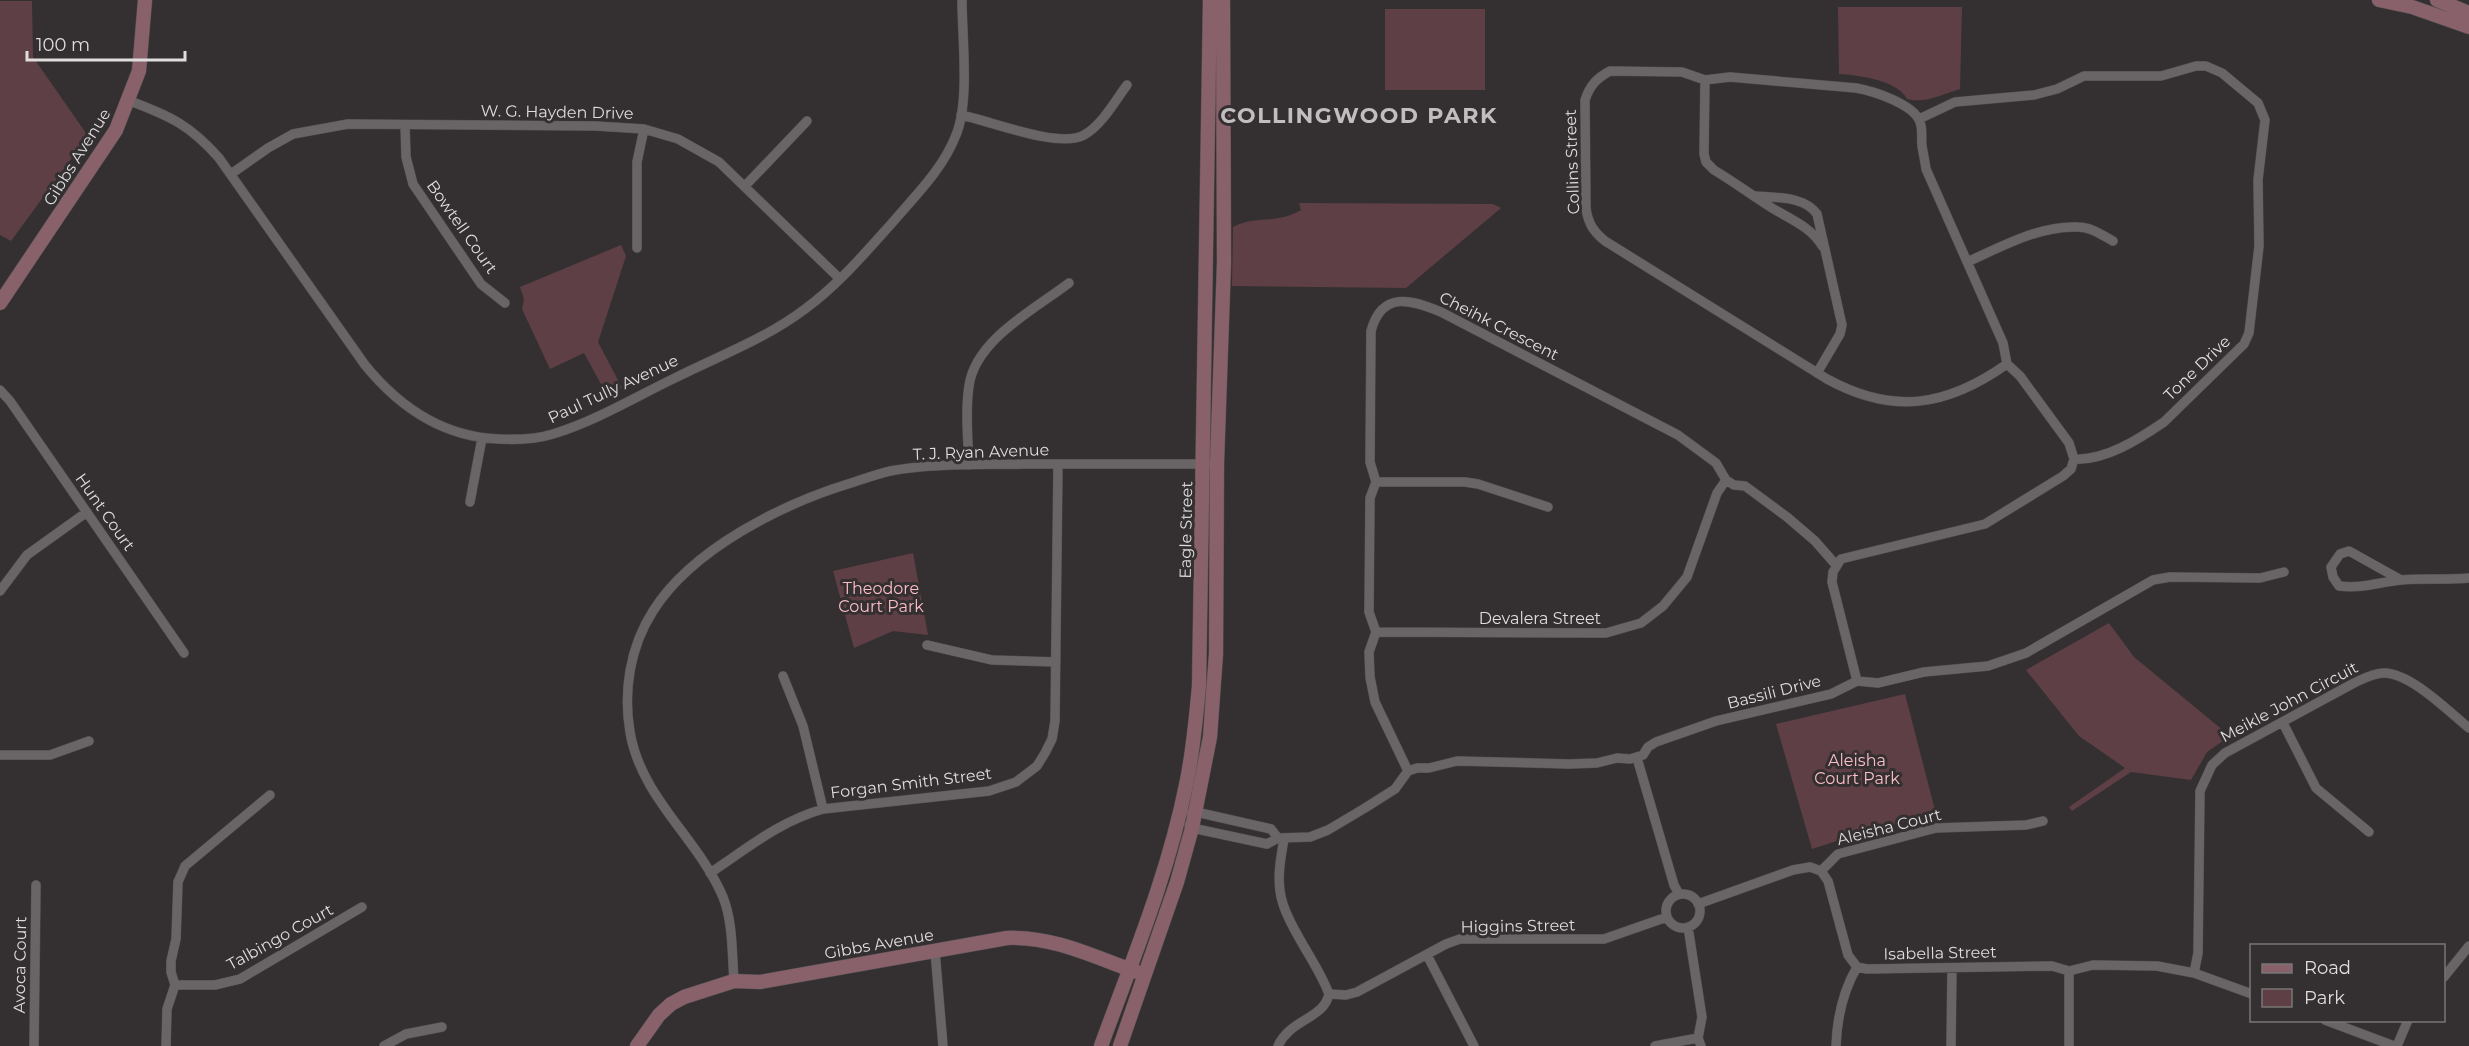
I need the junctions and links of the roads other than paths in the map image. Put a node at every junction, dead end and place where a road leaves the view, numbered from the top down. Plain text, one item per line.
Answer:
1 (138, 0) edge
2 (962, 0) edge
3 (1210, 0) edge
4 (1223, 0) edge
5 (2379, 0) edge
6 (2437, 0) edge
7 (2402, 1) edge
8 (144, 7) edge
9 (2469, 13) edge
10 (2469, 27) edge
11 (1705, 80) junction
12 (1127, 85) dead end
13 (130, 101) junction
14 (962, 115) junction
15 (1919, 119) junction
16 (807, 121) dead end
17 (405, 124) junction
18 (644, 129) junction
19 (231, 174) junction
20 (745, 186) junction
21 (1756, 196) junction
22 (2113, 241) dead end
23 (637, 248) dead end
24 (1824, 248) junction
25 (1967, 262) junction
26 (840, 279) junction
27 (1069, 283) dead end
28 (0, 303) edge
29 (505, 303) dead end
30 (2007, 364) junction
31 (1817, 373) junction
32 (0, 390) edge
33 (482, 438) junction
34 (2074, 459) junction
35 (1058, 464) junction
36 (1203, 464) junction
37 (1217, 464) junction
38 (969, 465) junction
39 (1726, 480) junction
40 (1376, 482) junction
41 (470, 502) dead end
42 (1548, 507) dead end
43 (87, 513) junction
44 (1836, 565) junction
45 (2284, 572) dead end
46 (2469, 578) edge
47 (2401, 580) junction
48 (0, 591) edge
49 (1376, 632) junction
50 (927, 645) dead end
51 (184, 653) dead end
52 (1056, 662) junction
53 (783, 676) dead end
54 (1857, 681) junction
55 (2283, 723) junction
56 (2469, 728) edge
57 (89, 741) dead end
58 (0, 754) edge
59 (1637, 758) junction
60 (1408, 771) junction
61 (270, 795) dead end
62 (822, 809) junction
63 (1196, 812) junction
64 (1178, 817) junction
65 (2043, 821) dead end
66 (1192, 828) junction
67 (2368, 832) dead end
68 (1281, 839) junction
69 (1821, 871) junction
70 (710, 873) junction
71 (36, 885) dead end
72 (1679, 894) junction
73 (1698, 904) junction
74 (362, 907) dead end
75 (1667, 917) junction
76 (1688, 927) junction
77 (2469, 946) edge
78 (934, 951) junction
79 (1427, 955) junction
80 (1857, 967) junction
81 (1952, 968) junction
82 (1129, 969) junction
83 (2069, 971) junction
84 (2194, 973) junction
85 (1145, 975) junction
86 (2445, 976) edge
87 (734, 981) junction
88 (175, 985) junction
89 (2250, 993) edge
90 (1329, 994) junction
91 (2330, 1022) edge
92 (2407, 1022) edge
93 (442, 1027) dead end
94 (1699, 1042) edge
95 (34, 1046) edge
96 (166, 1046) edge
97 (384, 1046) edge
98 (637, 1046) edge
99 (943, 1046) edge
100 (1101, 1046) edge
101 (1120, 1046) edge
102 (1278, 1046) edge
103 (1474, 1046) edge
104 (1655, 1046) edge
105 (1836, 1046) edge
106 (1951, 1046) edge
107 (2069, 1046) edge
108 (2396, 1046) edge

1 - 8 street, Gibbs Avenue
2 - 14 street, Paul Tully Avenue
3 - 36 street, Eagle Street
4 - 37 street, Eagle Street
5 - 7 street
6 - 9 street
7 - 10 street
8 - 13 street, Gibbs Avenue
11 - 15 street, Collins Street
11 - 21 street
11 - 31 street, Collins Street
12 - 14 street
13 - 19 street, Paul Tully Avenue
13 - 28 street, Gibbs Avenue
14 - 26 street, Paul Tully Avenue
15 - 25 street
15 - 34 street, Tone Drive
16 - 20 street
17 - 18 street, W. G. Hayden Drive
17 - 19 street, W. G. Hayden Drive
17 - 29 street, Bowtell Court
18 - 20 street, W. G. Hayden Drive
18 - 23 street
19 - 33 street, Paul Tully Avenue
20 - 26 street, W. G. Hayden Drive
21 - 24 street
21 - 24 street
22 - 25 street
24 - 31 street
25 - 30 street
26 - 33 street, Paul Tully Avenue
27 - 38 street
30 - 31 street, Collins Street
30 - 34 street
32 - 43 street, Hunt Court
33 - 41 street
34 - 44 street
35 - 36 street, T. J. Ryan Avenue
35 - 38 street, T. J. Ryan Avenue
35 - 52 street, Forgan Smith Street
36 - 37 street, T. J. Ryan Avenue
36 - 64 street, Eagle Street
37 - 63 street, Eagle Street
38 - 70 street, T. J. Ryan Avenue
39 - 40 street, Cheihk Crescent
39 - 44 street, Cheihk Crescent
39 - 49 street, Devalera Street
40 - 42 street
40 - 49 street, Cheihk Crescent
43 - 48 street
43 - 51 street, Hunt Court
44 - 54 street
45 - 54 street, Bassili Drive
46 - 47 street
47 - 47 street
49 - 60 street, Cheihk Crescent
50 - 52 street
52 - 62 street, Forgan Smith Street
53 - 62 street
54 - 59 street, Bassili Drive
55 - 56 street, Meikle John Circuit
55 - 67 street
55 - 84 street, Meikle John Circuit
57 - 58 street
59 - 60 street
59 - 72 street
60 - 68 street
61 - 88 street
62 - 70 street, Forgan Smith Street
63 - 64 street
63 - 66 street, Eagle Street
63 - 68 street
64 - 66 street
64 - 82 street, Eagle Street
65 - 69 street, Aleisha Court
66 - 68 street
66 - 85 street, Eagle Street
68 - 90 street
69 - 73 street
69 - 80 street
70 - 87 street, T. J. Ryan Avenue
71 - 95 street, Avoca Court
72 - 73 street
72 - 75 street
73 - 76 street
74 - 88 street, Talbingo Court
75 - 76 street
75 - 79 street, Higgins Street
76 - 94 street
77 - 86 street
78 - 82 street, Gibbs Avenue
78 - 87 street, Gibbs Avenue
78 - 99 street
79 - 90 street, Higgins Street
79 - 103 street
80 - 81 street, Isabella Street
80 - 105 street
81 - 83 street, Isabella Street
81 - 106 street
82 - 85 street, Gibbs Avenue
82 - 100 street, Eagle Street
83 - 84 street, Isabella Street
83 - 107 street
84 - 89 street, Isabella Street
85 - 101 street, Eagle Street
87 - 98 street, Gibbs Avenue
88 - 96 street
90 - 102 street
91 - 108 street
92 - 108 street
93 - 97 street
94 - 104 street

